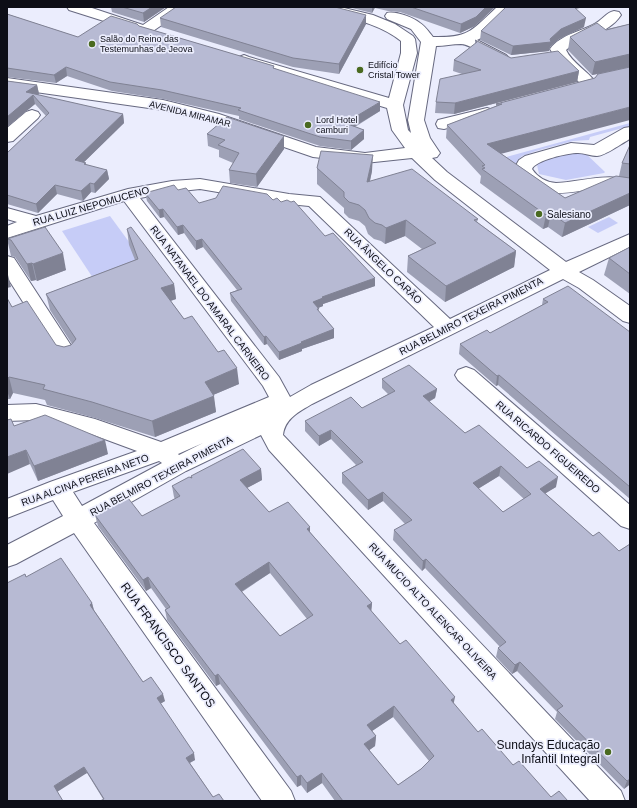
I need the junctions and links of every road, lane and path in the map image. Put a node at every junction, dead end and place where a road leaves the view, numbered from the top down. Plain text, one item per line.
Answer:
1 (74, 7) edge
2 (179, 7) edge
3 (324, 7) edge
4 (360, 7) edge
5 (505, 7) edge
6 (614, 15) dead end
7 (145, 30) junction
8 (160, 34) edge
9 (462, 40) junction
10 (429, 41) junction
11 (491, 53) junction
12 (228, 55) edge
13 (561, 55) junction
14 (545, 57) edge
15 (426, 60) junction
16 (514, 62) edge
17 (7, 83) edge
18 (552, 97) edge
19 (395, 105) junction
20 (498, 110) edge
21 (32, 115) dead end
22 (444, 124) dead end
23 (10, 130) edge
24 (630, 132) edge
25 (596, 151) junction
26 (416, 152) junction
27 (609, 182) junction
28 (630, 186) edge
29 (128, 194) junction
30 (319, 204) joint
31 (7, 213) edge
32 (36, 222) junction
33 (7, 232) edge
34 (630, 240) edge
35 (7, 262) edge
36 (566, 269) junction
37 (16, 294) edge
38 (630, 316) edge
39 (448, 328) junction
40 (67, 355) edge
41 (466, 375) dead end
42 (280, 408) junction
43 (7, 413) edge
44 (170, 458) junction
45 (58, 488) junction
46 (7, 509) edge
47 (78, 520) junction
48 (630, 520) edge
49 (7, 557) edge
50 (280, 801) edge
51 (610, 801) edge

1 - 7 street
2 - 7 street
3 - 19 street
4 - 10 street
5 - 9 street
6 - 13 street
7 - 8 street
9 - 10 street
9 - 11 street
10 - 15 street
11 - 15 street
11 - 16 street
12 - 19 street
13 - 14 street
13 - 18 street
15 - 36 street
17 - 26 street, AVENIDA MIRAMAR
19 - 26 street
20 - 22 street
21 - 23 street
24 - 25 street
25 - 27 street
25 - 27 street
26 - 36 street
27 - 28 street
29 - 30 street, RUA LUIZ NEPOMUCENO
29 - 32 street, RUA LUIZ NEPOMUCENO
29 - 42 street, RUA NATANAEL DO AMARAL CARNEIRO
30 - 39 street, RUA ÂNGELO CARÃO
31 - 32 street
32 - 33 street, RUA LUIZ NEPOMUCENO
34 - 36 street, RUA BELMIRO TEXEIRA PIMENTA
35 - 37 street
36 - 38 street
36 - 39 street, RUA BELMIRO TEXEIRA PIMENTA
37 - 40 street
39 - 42 street, RUA BELMIRO TEXEIRA PIMENTA
41 - 48 street, RUA RICARDO FIGUEIREDO
42 - 44 street, RUA BELMIRO TEXEIRA PIMENTA
42 - 51 street, RUA MUCIO ALTO ALENCAR OLIVEIRA
43 - 44 street
44 - 45 street, RUA ALCINA PEREIRA NETO
44 - 47 street, RUA BELMIRO TEXEIRA PIMENTA
45 - 46 street, RUA ALCINA PEREIRA NETO
45 - 47 street, RUA FRANCISCO SANTOS
47 - 49 street, RUA BELMIRO TEXEIRA PIMENTA
47 - 50 street, RUA FRANCISCO SANTOS

